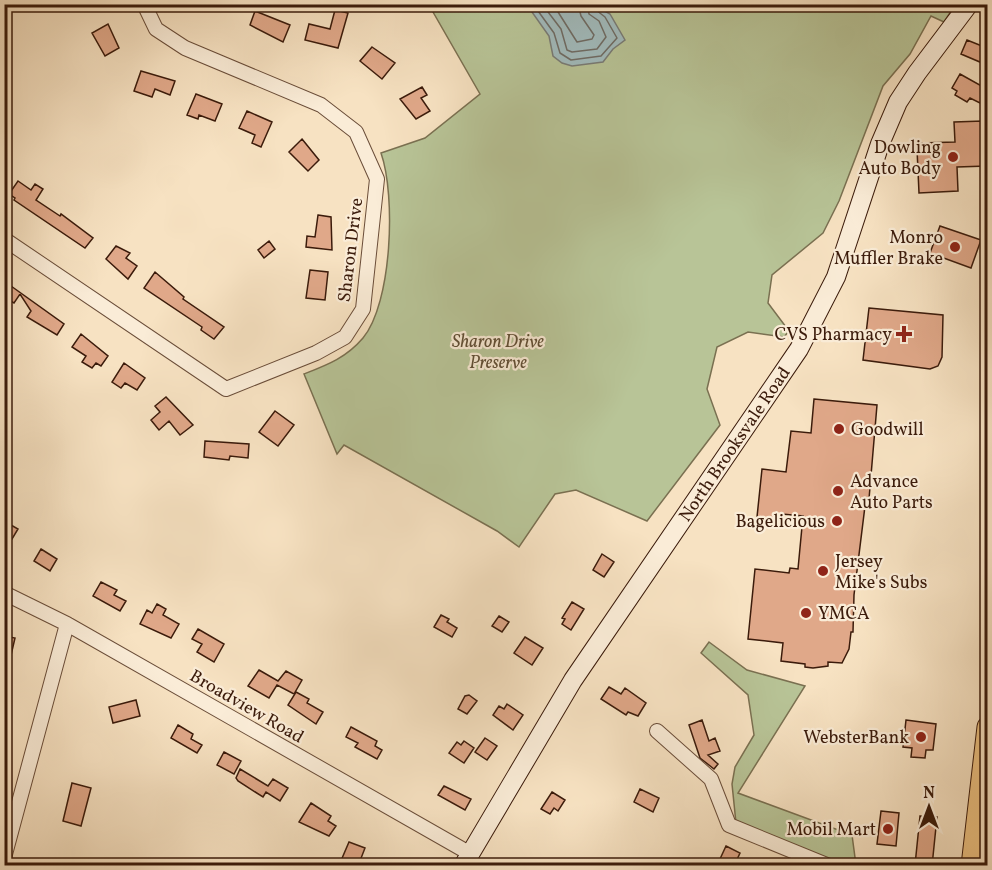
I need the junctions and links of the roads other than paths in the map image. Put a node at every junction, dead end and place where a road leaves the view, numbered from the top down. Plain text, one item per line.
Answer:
1 (144, 4) edge
2 (969, 4) edge
3 (4, 239) edge
4 (4, 593) edge
5 (67, 624) junction
6 (987, 727) edge
7 (657, 731) dead end
8 (4, 858) edge
9 (466, 860) edge
10 (829, 866) edge
11 (972, 866) edge

1 - 3 street, Sharon Drive
2 - 9 main road, North Brooksvale Road
4 - 5 street, Broadview Road
5 - 8 street
5 - 9 street, Broadview Road
6 - 11 highway
7 - 10 street

